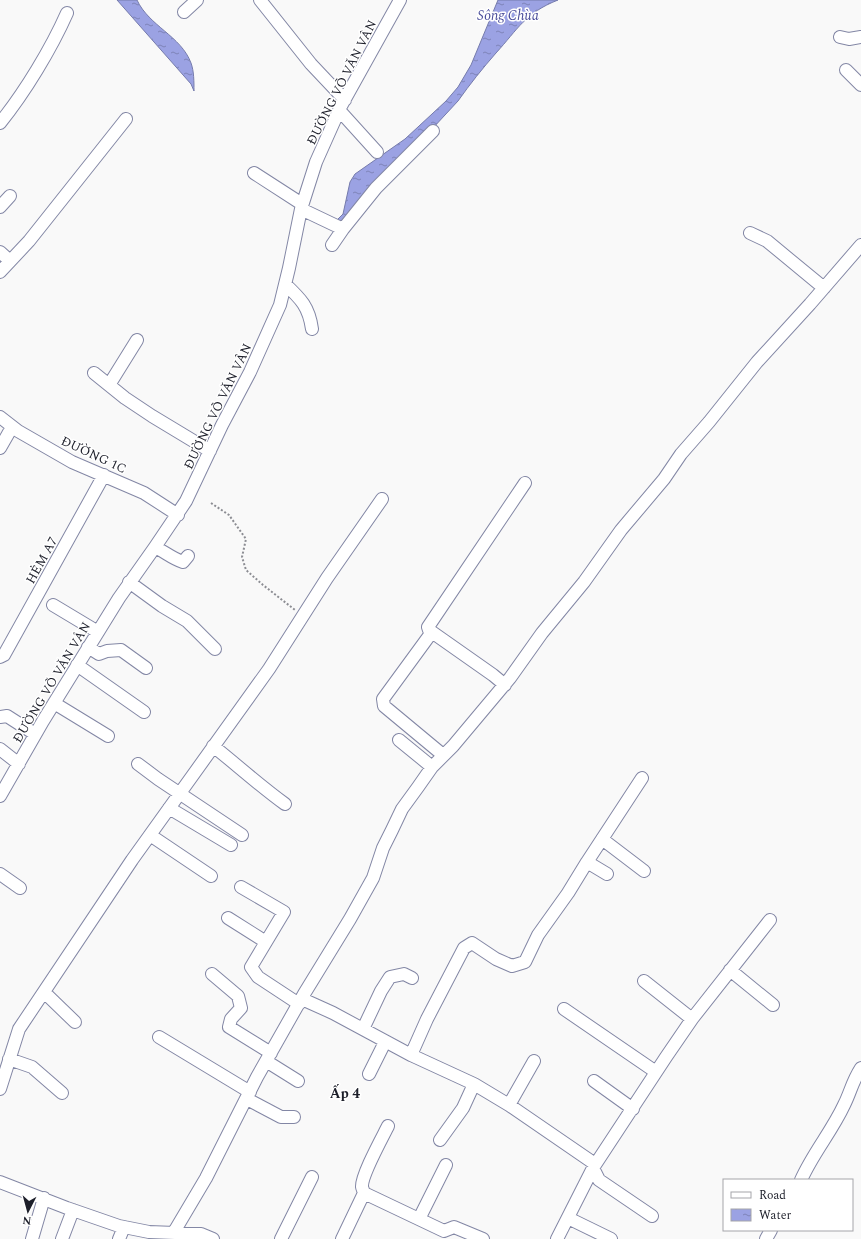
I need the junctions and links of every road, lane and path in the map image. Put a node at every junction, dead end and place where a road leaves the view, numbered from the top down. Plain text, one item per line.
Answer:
1 (197, 0) edge
2 (260, 0) edge
3 (400, 0) edge
4 (184, 12) dead end
5 (67, 13) dead end
6 (840, 37) dead end
7 (861, 37) edge
8 (846, 70) dead end
9 (861, 85) edge
10 (342, 105) junction
11 (126, 119) dead end
12 (0, 123) edge
13 (433, 131) dead end
14 (377, 152) dead end
15 (254, 172) dead end
16 (10, 196) dead end
17 (302, 206) junction
18 (0, 208) edge
19 (343, 229) junction
20 (750, 233) dead end
21 (332, 245) dead end
22 (861, 245) edge
23 (0, 252) edge
24 (10, 261) junction
25 (0, 272) edge
26 (285, 284) junction
27 (824, 288) junction
28 (312, 329) dead end
29 (137, 340) dead end
30 (94, 373) dead end
31 (109, 385) junction
32 (0, 417) edge
33 (12, 427) junction
34 (0, 448) edge
35 (210, 451) junction
36 (104, 476) junction
37 (526, 484) dead end
38 (382, 499) dead end
39 (211, 503) dead end
40 (178, 514) junction
41 (155, 547) junction
42 (188, 556) dead end
43 (129, 582) junction
44 (53, 605) dead end
45 (303, 615) junction
46 (98, 632) junction
47 (432, 632) junction
48 (88, 647) junction
49 (215, 649) dead end
50 (0, 657) edge
51 (77, 665) junction
52 (146, 668) dead end
53 (505, 685) junction
54 (54, 703) junction
55 (144, 712) dead end
56 (0, 717) edge
57 (35, 734) junction
58 (108, 736) dead end
59 (399, 740) dead end
60 (213, 746) junction
61 (0, 749) edge
62 (443, 755) junction
63 (19, 764) junction
64 (138, 764) dead end
65 (432, 767) junction
66 (642, 778) dead end
67 (180, 793) junction
68 (0, 796) edge
69 (285, 804) dead end
70 (169, 808) junction
71 (150, 835) junction
72 (242, 835) dead end
73 (602, 839) junction
74 (231, 845) dead end
75 (587, 862) junction
76 (644, 871) dead end
77 (0, 874) edge
78 (606, 874) dead end
79 (212, 876) dead end
80 (241, 887) dead end
81 (20, 888) dead end
82 (228, 918) dead end
83 (770, 920) dead end
84 (266, 942) junction
85 (730, 970) junction
86 (212, 974) dead end
87 (412, 978) dead end
88 (644, 981) dead end
89 (44, 992) junction
90 (300, 1001) junction
91 (773, 1005) dead end
92 (564, 1009) dead end
93 (692, 1019) junction
94 (75, 1022) dead end
95 (363, 1029) junction
96 (159, 1038) dead end
97 (385, 1042) junction
98 (411, 1055) junction
99 (268, 1057) junction
100 (9, 1059) junction
101 (534, 1061) dead end
102 (861, 1068) edge
103 (656, 1072) junction
104 (369, 1074) dead end
105 (1, 1081) edge
106 (298, 1081) dead end
107 (594, 1081) dead end
108 (474, 1084) junction
109 (62, 1093) dead end
110 (248, 1096) junction
111 (509, 1106) junction
112 (633, 1109) junction
113 (294, 1117) dead end
114 (388, 1126) dead end
115 (440, 1140) dead end
116 (446, 1165) dead end
117 (594, 1166) junction
118 (312, 1177) dead end
119 (801, 1179) edge
120 (0, 1182) edge
121 (364, 1193) junction
122 (44, 1198) junction
123 (73, 1210) junction
124 (652, 1216) dead end
125 (568, 1218) junction
126 (419, 1219) junction
127 (124, 1227) junction
128 (161, 1235) edge
129 (32, 1239) edge
130 (62, 1239) edge
131 (119, 1239) edge
132 (213, 1239) edge
133 (281, 1239) edge
134 (342, 1239) edge
135 (483, 1239) edge
136 (557, 1239) edge
137 (611, 1239) edge

1 - 4 street
2 - 10 street
3 - 10 street, ĐƯỜNG VÕ VĂN VÂN
5 - 12 street
6 - 7 street
8 - 9 street
10 - 14 street
10 - 17 street, ĐƯỜNG VÕ VĂN VÂN
11 - 24 street
13 - 19 street
15 - 17 street
16 - 18 street
17 - 19 street
17 - 26 street, ĐƯỜNG VÕ VĂN VÂN
19 - 21 street
20 - 27 street
22 - 27 street
23 - 24 street
24 - 25 street
26 - 28 street
26 - 35 street, ĐƯỜNG VÕ VĂN VÂN
27 - 53 street
29 - 31 street
30 - 31 street
31 - 35 street
32 - 33 street, ĐƯỜNG 1C
33 - 34 street
33 - 36 street, ĐƯỜNG 1C
35 - 40 street, ĐƯỜNG VÕ VĂN VÂN
36 - 40 street, ĐƯỜNG 1C
36 - 50 street, HẺM A7
37 - 47 street
38 - 45 street
39 - 45 path
40 - 41 street, ĐƯỜNG VÕ VĂN VÂN
41 - 42 street
41 - 43 street, ĐƯỜNG VÕ VĂN VÂN
43 - 46 street, ĐƯỜNG VÕ VĂN VÂN
43 - 49 street
44 - 46 street
45 - 60 street
46 - 48 street, ĐƯỜNG VÕ VĂN VÂN
47 - 53 street
47 - 62 street
48 - 51 street, ĐƯỜNG VÕ VĂN VÂN
48 - 52 street
51 - 54 street, ĐƯỜNG VÕ VĂN VÂN
51 - 55 street
53 - 62 street
54 - 57 street, ĐƯỜNG VÕ VĂN VÂN
54 - 58 street
56 - 57 street
57 - 63 street, ĐƯỜNG VÕ VĂN VÂN
59 - 65 street
60 - 67 street
60 - 69 street
61 - 63 street
62 - 65 street
63 - 68 street, ĐƯỜNG VÕ VĂN VÂN
64 - 67 street
65 - 90 street
66 - 73 street
67 - 70 street
67 - 72 street
70 - 71 street
70 - 74 street
71 - 79 street
71 - 89 street
73 - 75 street
73 - 76 street
75 - 78 street
75 - 98 street
77 - 81 street
80 - 84 street
82 - 84 street
83 - 85 street
84 - 90 street
85 - 91 street
85 - 93 street
86 - 99 street
87 - 95 street
88 - 93 street
89 - 94 street
89 - 100 street
90 - 95 street
90 - 99 street
92 - 103 street
93 - 103 street
95 - 97 street
96 - 110 street
97 - 98 street
97 - 104 street
98 - 108 street
99 - 106 street
99 - 110 street
100 - 105 street
100 - 109 street
101 - 111 street
102 - 119 street
103 - 112 street
107 - 112 street
108 - 111 street
108 - 115 street
110 - 113 street
110 - 128 street
111 - 117 street
112 - 117 street
114 - 121 street
116 - 126 street
117 - 124 street
117 - 125 street
118 - 133 street
120 - 122 street
121 - 126 street
121 - 134 street
122 - 123 street
122 - 129 street
123 - 127 street
123 - 130 street
125 - 136 street
125 - 137 street
126 - 135 street
127 - 128 street
127 - 131 street
128 - 132 street

